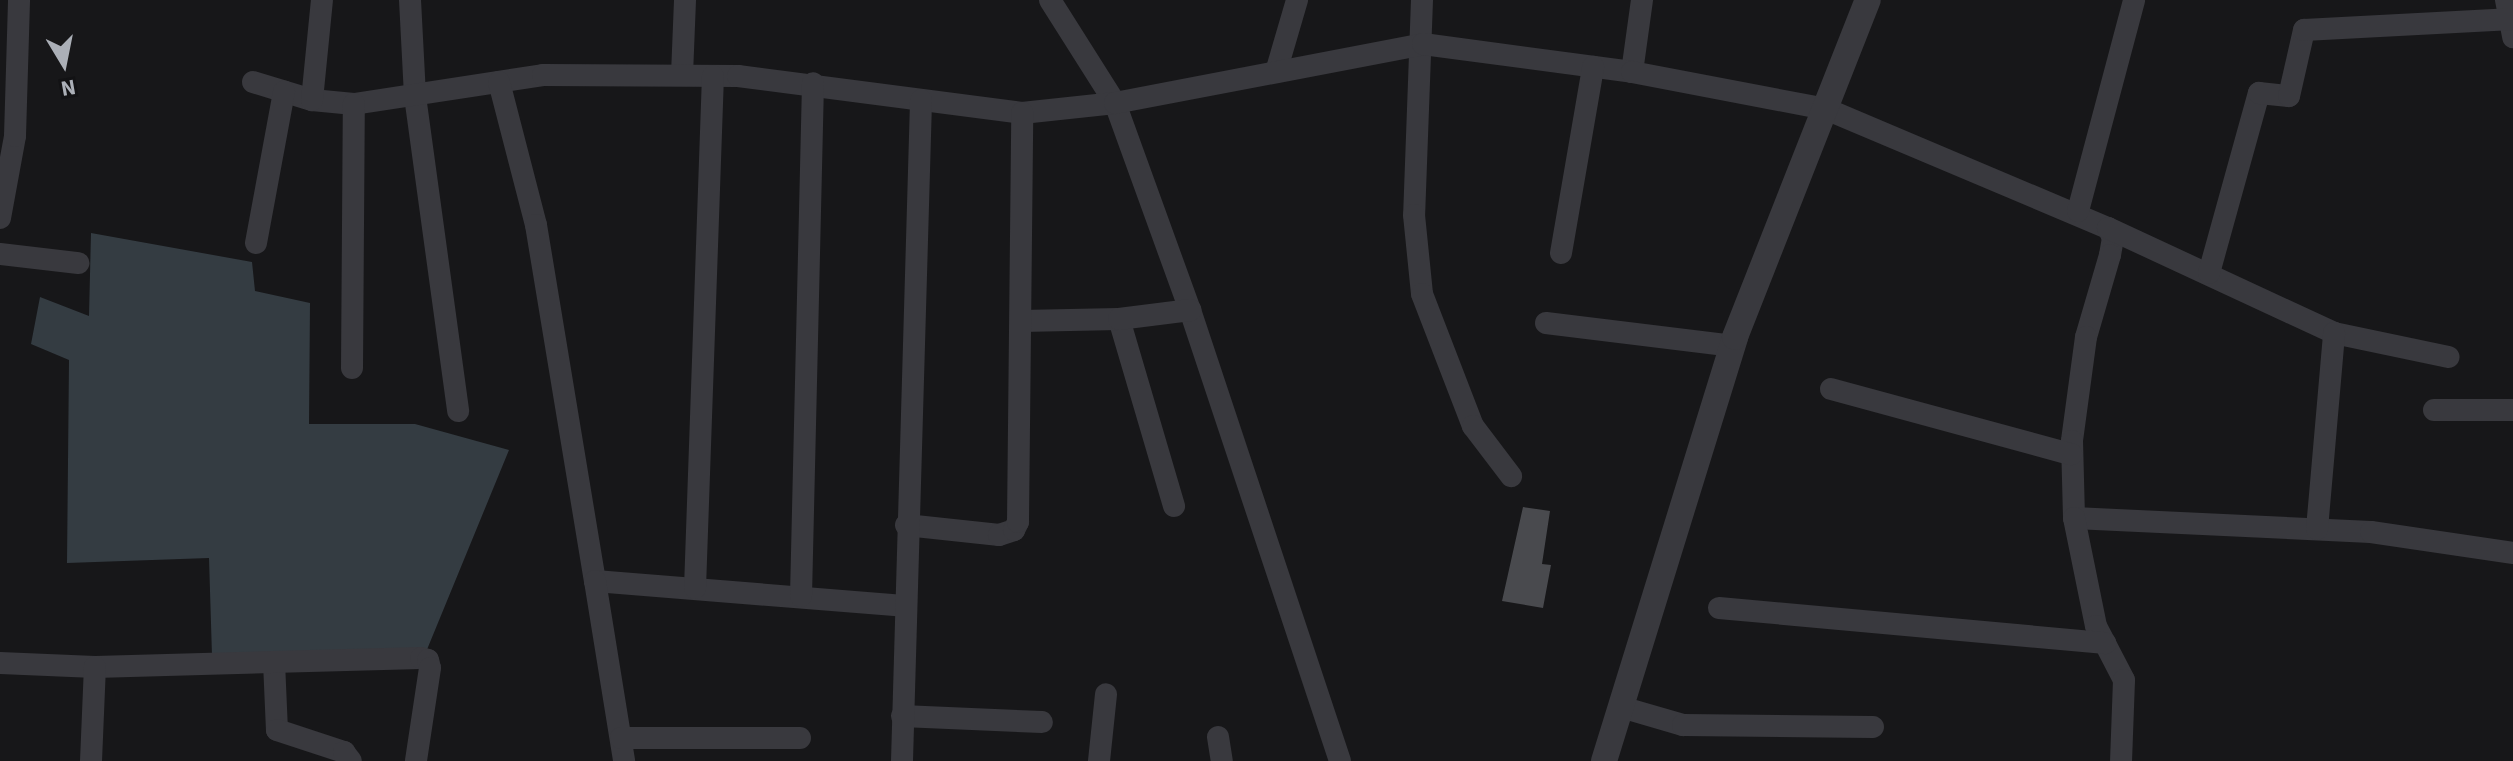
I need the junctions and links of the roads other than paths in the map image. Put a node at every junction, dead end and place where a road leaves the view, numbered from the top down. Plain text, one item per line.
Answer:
1 (19, 0) edge
2 (322, 0) edge
3 (410, 0) edge
4 (685, 0) edge
5 (1050, 0) edge
6 (1297, 0) edge
7 (1422, 0) edge
8 (1642, 0) edge
9 (1868, 0) edge
10 (2134, 0) edge
11 (2510, 19) edge
12 (1423, 44) junction
13 (1593, 67) junction
14 (1276, 72) junction
15 (1632, 72) junction
16 (682, 75) junction
17 (713, 76) junction
18 (253, 82) dead end
19 (499, 82) junction
20 (813, 83) junction
21 (284, 92) junction
22 (415, 96) junction
23 (312, 100) junction
24 (921, 100) junction
25 (1115, 103) junction
26 (354, 104) junction
27 (1826, 109) junction
28 (1022, 113) junction
29 (5, 162) edge
30 (2078, 211) junction
31 (0, 218) edge
32 (2108, 228) junction
33 (256, 243) dead end
34 (1561, 253) dead end
35 (0, 254) edge
36 (78, 263) dead end
37 (2209, 273) junction
38 (1190, 310) junction
39 (1119, 319) junction
40 (1021, 321) junction
41 (1546, 323) dead end
42 (2334, 333) junction
43 (1732, 346) junction
44 (2449, 357) dead end
45 (352, 368) dead end
46 (1831, 389) dead end
47 (2434, 410) dead end
48 (2513, 410) edge
49 (458, 411) dead end
50 (2071, 454) junction
51 (1511, 476) dead end
52 (1174, 506) dead end
53 (2074, 518) junction
54 (906, 525) junction
55 (2317, 529) junction
56 (2513, 553) edge
57 (595, 581) junction
58 (695, 588) junction
59 (801, 596) junction
60 (904, 606) junction
61 (1719, 608) dead end
62 (2105, 643) junction
63 (274, 662) junction
64 (0, 663) edge
65 (95, 667) junction
66 (1106, 694) dead end
67 (1621, 707) junction
68 (902, 716) junction
69 (1042, 722) dead end
70 (1873, 727) dead end
71 (1218, 737) dead end
72 (621, 738) junction
73 (800, 738) dead end
74 (91, 761) edge
75 (351, 761) edge
76 (416, 761) edge
77 (624, 761) edge
78 (902, 761) edge
79 (1099, 761) edge
80 (1222, 761) edge
81 (1340, 761) edge
82 (1604, 761) edge
83 (2121, 761) edge

1 - 29 street
2 - 23 street
3 - 22 street
4 - 16 street
5 - 25 street
6 - 14 street
7 - 12 street
8 - 15 street
9 - 27 street
10 - 30 street
11 - 37 street
12 - 13 street
12 - 14 street
12 - 51 street
13 - 15 street
13 - 34 street
14 - 25 street
15 - 27 street
16 - 17 street
16 - 19 street
17 - 20 street
17 - 58 street
18 - 21 street
19 - 22 street
19 - 57 street
20 - 24 street
20 - 59 street
21 - 23 street
21 - 33 street
22 - 26 street
22 - 49 street
23 - 26 street
24 - 28 street
24 - 54 street
25 - 28 street
25 - 38 street
26 - 45 street
27 - 30 street
27 - 43 street
28 - 40 street
29 - 31 street
30 - 32 street
32 - 37 street
32 - 50 street
35 - 36 street
37 - 42 street
38 - 39 street
38 - 81 street
39 - 40 street
39 - 52 street
40 - 54 street
41 - 43 street
42 - 44 street
42 - 55 street
43 - 67 street
46 - 50 street
47 - 48 street
50 - 53 street
53 - 55 street
53 - 62 street
54 - 60 street
55 - 56 street
57 - 58 street
57 - 72 street
58 - 59 street
59 - 60 street
60 - 68 street
61 - 62 street
62 - 83 street
63 - 65 street
63 - 75 street
63 - 76 street
64 - 65 street
65 - 74 street
66 - 79 street
67 - 70 street
67 - 82 street
68 - 69 street
68 - 78 street
71 - 80 street
72 - 73 street
72 - 77 street

